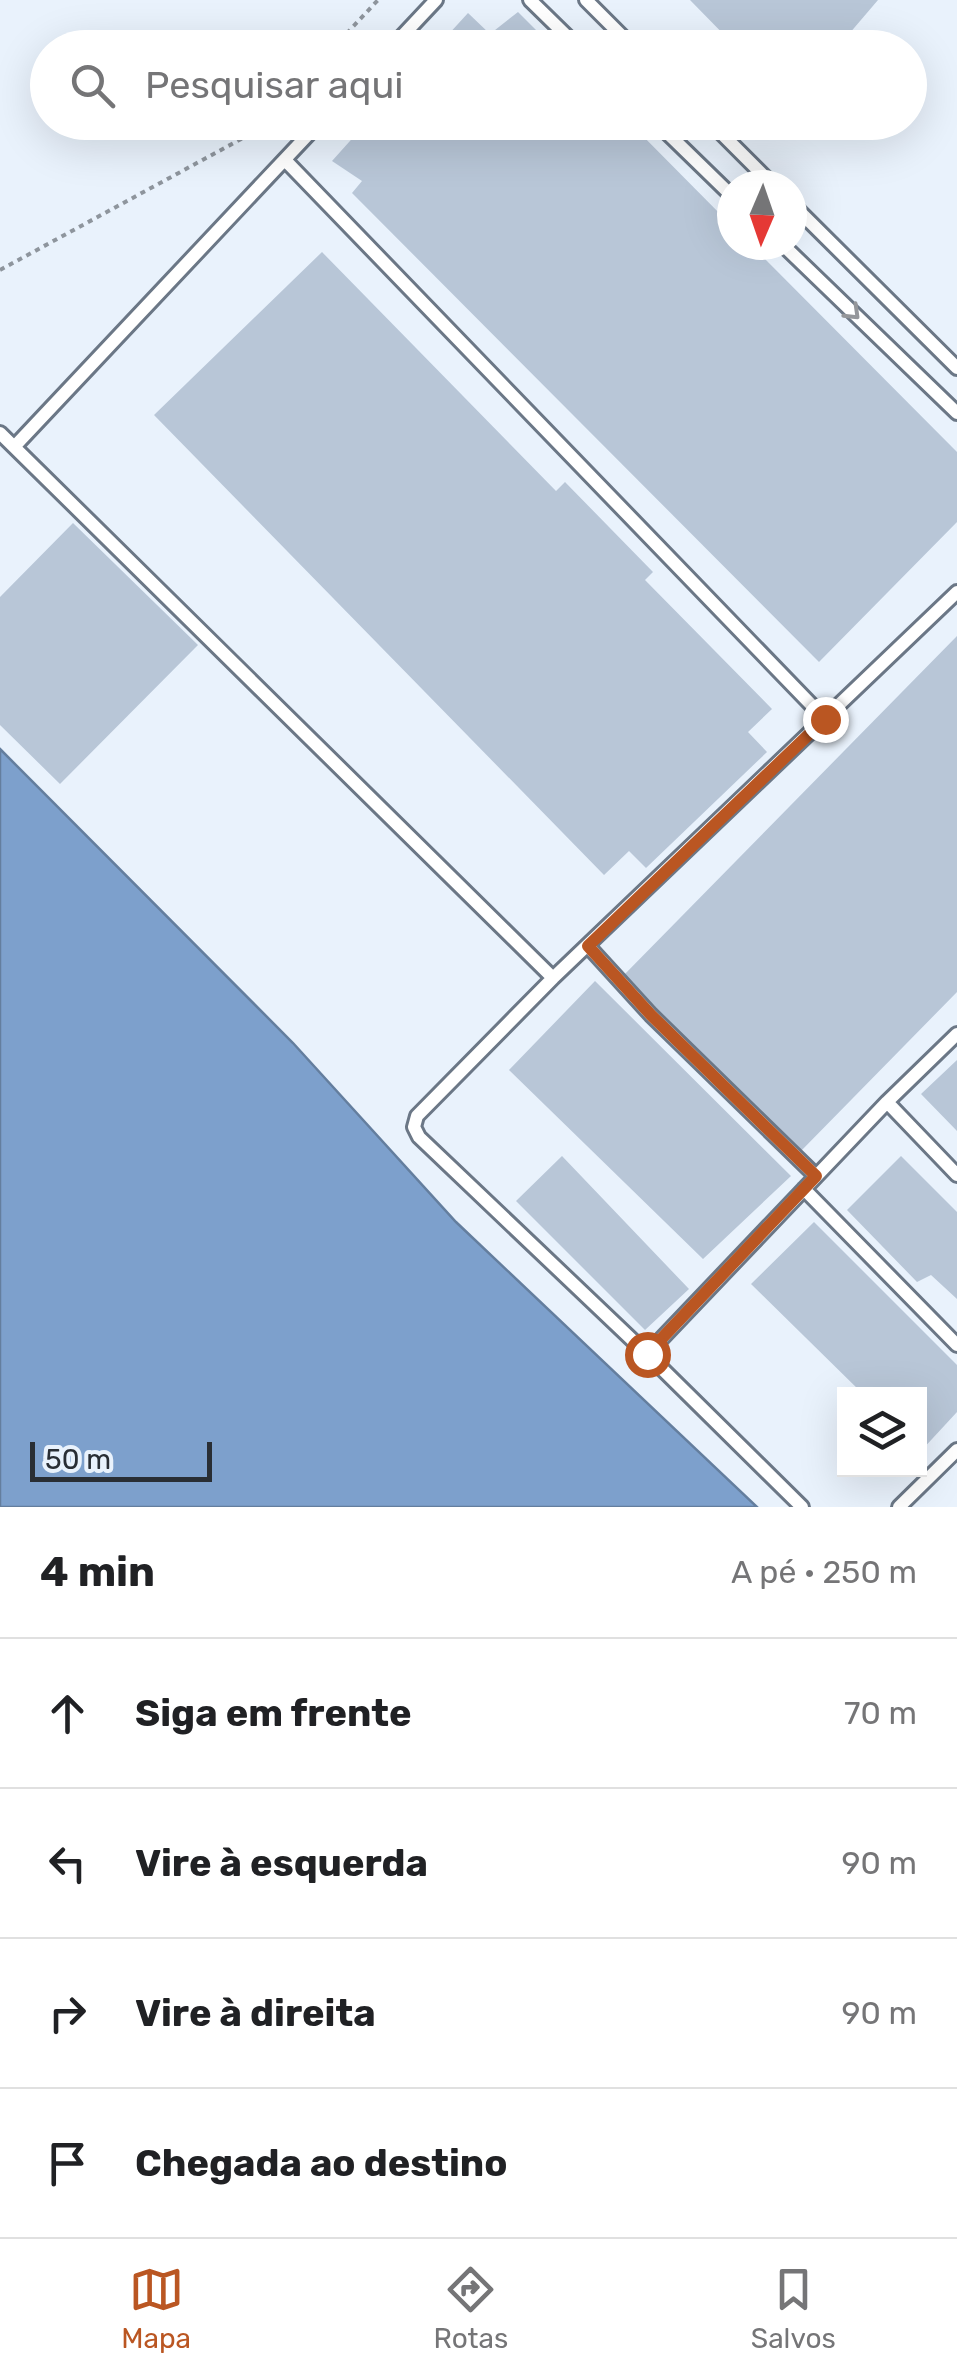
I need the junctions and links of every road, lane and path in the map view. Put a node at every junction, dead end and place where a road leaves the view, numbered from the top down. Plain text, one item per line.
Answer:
1 (378, 0) edge
2 (436, 0) edge
3 (530, 0) edge
4 (586, 0) edge
5 (350, 30) edge
6 (408, 30) edge
7 (561, 30) edge
8 (616, 30) edge
9 (239, 140) edge
10 (303, 140) edge
11 (674, 140) edge
12 (728, 140) edge
13 (285, 160) junction
14 (757, 170) edge
15 (717, 181) edge
16 (807, 219) edge
17 (799, 260) edge
18 (0, 270) edge
19 (957, 368) edge
20 (957, 413) edge
21 (0, 433) edge
22 (14, 447) junction
23 (957, 592) edge
24 (825, 719) junction
25 (588, 946) junction
26 (553, 978) junction
27 (957, 1034) edge
28 (887, 1102) junction
29 (957, 1175) edge
30 (816, 1176) junction
31 (804, 1189) junction
32 (957, 1345) edge
33 (647, 1354) junction
34 (957, 1450) edge
35 (906, 1505) edge
36 (802, 1507) edge

1 - 5 path
2 - 6 lane
3 - 7 lane
4 - 8 lane
9 - 18 path
10 - 13 lane
11 - 15 lane
12 - 14 lane
13 - 22 lane
13 - 24 lane
16 - 19 lane
17 -> 20 lane
21 - 22 lane
22 - 26 lane
23 - 24 lane
24 - 25 lane
25 - 26 lane
25 - 30 lane
26 - 33 lane
27 - 28 lane
28 - 29 lane
28 - 30 lane
30 - 31 lane
31 - 32 lane
31 - 33 lane
33 - 36 lane
34 - 35 lane

